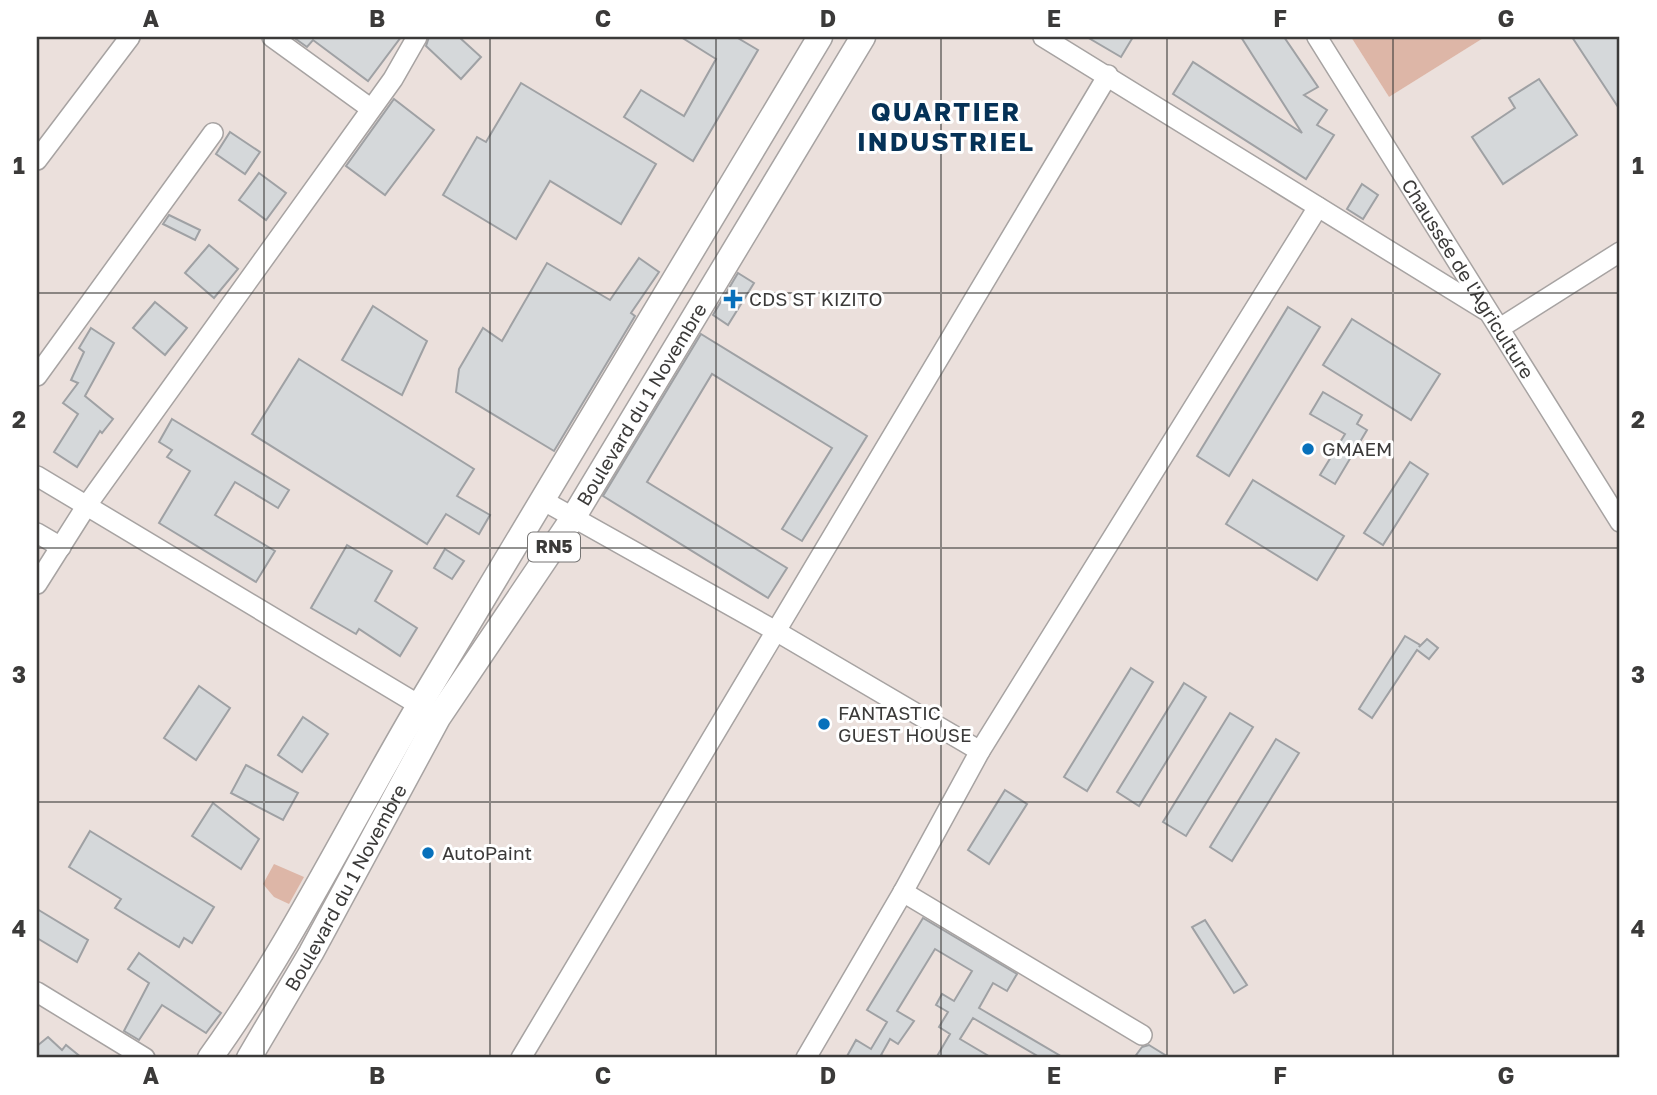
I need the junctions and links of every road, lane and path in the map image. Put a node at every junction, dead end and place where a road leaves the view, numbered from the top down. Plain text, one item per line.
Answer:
1 (130, 37) edge
2 (272, 37) edge
3 (417, 37) edge
4 (820, 37) edge
5 (863, 37) edge
6 (1043, 37) edge
7 (1317, 37) edge
8 (1108, 75) junction
9 (370, 108) junction
10 (213, 133) dead end
11 (37, 160) edge
12 (1318, 207) junction
13 (709, 225) junction
14 (739, 244) junction
15 (1620, 252) edge
16 (1495, 321) junction
17 (37, 376) edge
18 (37, 476) edge
19 (1614, 498) edge
20 (544, 501) junction
21 (87, 505) junction
22 (573, 518) junction
23 (1620, 522) edge
24 (37, 533) edge
25 (61, 547) junction
26 (37, 584) edge
27 (774, 630) junction
28 (429, 711) junction
29 (980, 751) junction
30 (903, 892) junction
31 (286, 941) junction
32 (311, 953) junction
33 (37, 992) edge
34 (1142, 1035) dead end
35 (145, 1058) edge
36 (210, 1058) edge
37 (248, 1058) edge
38 (521, 1058) edge
39 (806, 1058) edge

1 - 11 street
2 - 9 street
3 - 9 street
4 - 13 main road, Boulevard du 1 Novembre / RN5
5 - 14 main road, Boulevard du 1 Novembre / RN5
6 - 8 street
7 - 16 street, Chaussée de l'Agriculture
8 - 12 street
8 - 27 street
9 - 21 street
10 - 17 street
12 - 16 street
12 - 29 street
13 - 14 main road
13 - 20 main road, Boulevard du 1 Novembre / RN5
14 - 22 main road, Boulevard du 1 Novembre / RN5
15 - 16 street
16 - 19 street, Chaussée de l'Agriculture
18 - 21 street
19 - 23 street, Chaussée de l'Agriculture
20 - 22 street
20 - 28 main road, Boulevard du 1 Novembre / RN5
21 - 25 street
21 - 28 street
22 - 27 street
22 - 28 main road, Boulevard du 1 Novembre / RN5
24 - 25 street
25 - 26 street
27 - 29 street
27 - 38 street
28 - 31 main road, Boulevard du 1 Novembre / RN5
28 - 32 main road, Boulevard du 1 Novembre / RN5
29 - 30 street
30 - 34 street
30 - 39 street
31 - 32 main road
31 - 36 main road, Boulevard du 1 Novembre / RN5
32 - 37 main road, Boulevard du 1 Novembre / RN5
33 - 35 street

